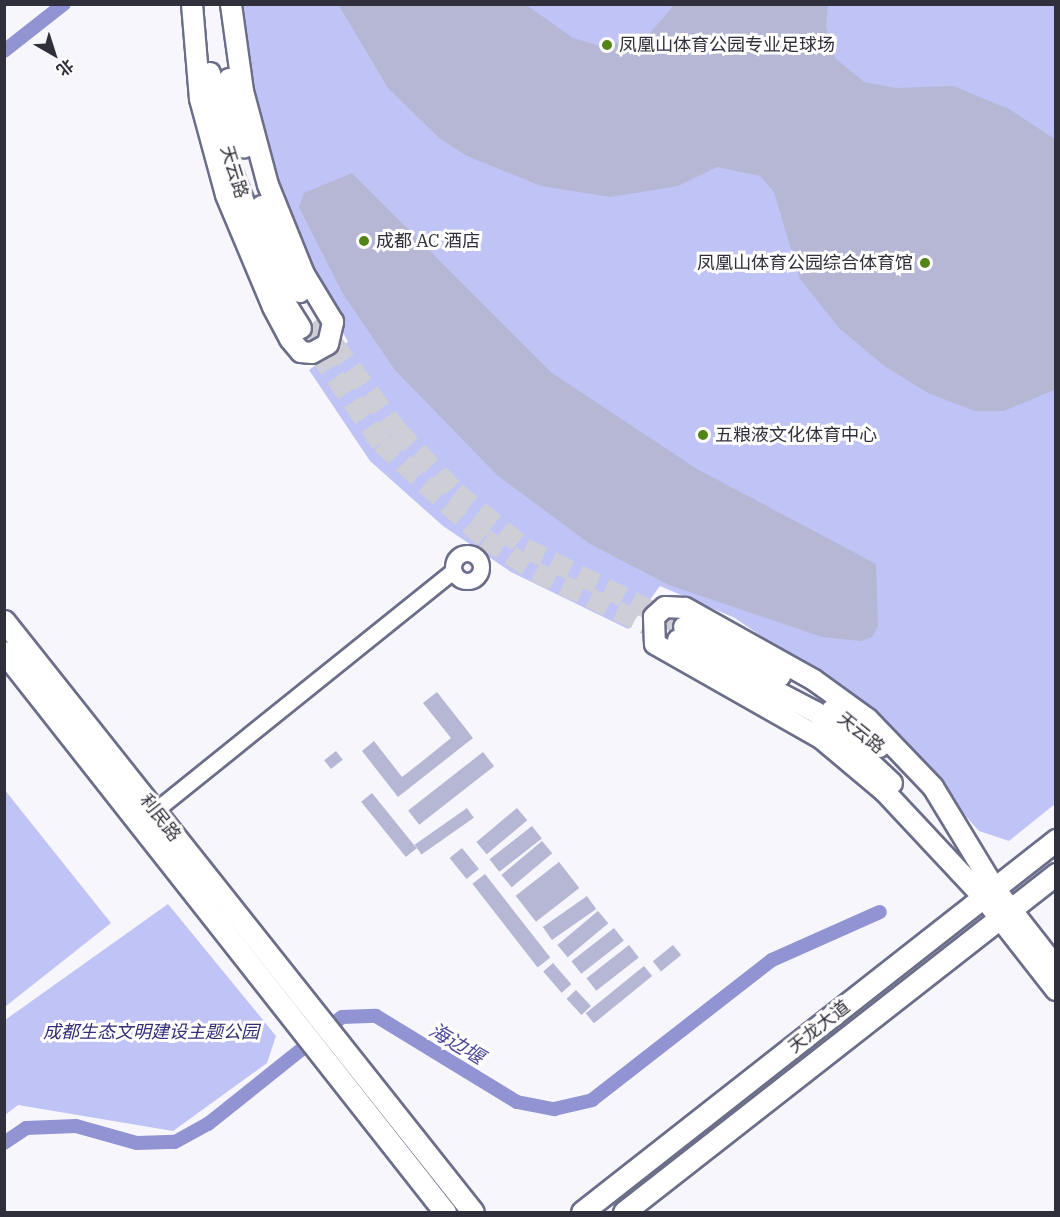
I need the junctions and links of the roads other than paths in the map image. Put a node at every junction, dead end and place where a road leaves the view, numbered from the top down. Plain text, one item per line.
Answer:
1 (192, 4) edge
2 (203, 4) edge
3 (220, 4) edge
4 (231, 4) edge
5 (456, 575) dead end
6 (4, 621) edge
7 (681, 633) tunnel mouth
8 (4, 652) edge
9 (150, 821) junction
10 (1056, 840) edge
11 (1056, 874) edge
12 (989, 893) junction
13 (1005, 914) junction
14 (1056, 967) edge
15 (1056, 990) edge
16 (332, 1050) junction
17 (445, 1212) edge
18 (473, 1212) edge
19 (582, 1212) edge
20 (624, 1212) edge

1 - 4 street
2 - 3 street, 天云路
5 - 9 street
6 - 9 main road, 利民路
7 - 12 street, 天云路
8 - 9 main road, 利民路
9 - 16 main road, 利民路
10 - 12 main road, 天龙大道
11 - 13 main road, 天龙大道
12 - 12 street
12 - 13 street
12 - 19 main road, 天龙大道
13 - 14 street
13 - 15 street
13 - 20 main road, 天龙大道
16 - 17 main road
16 - 18 main road

